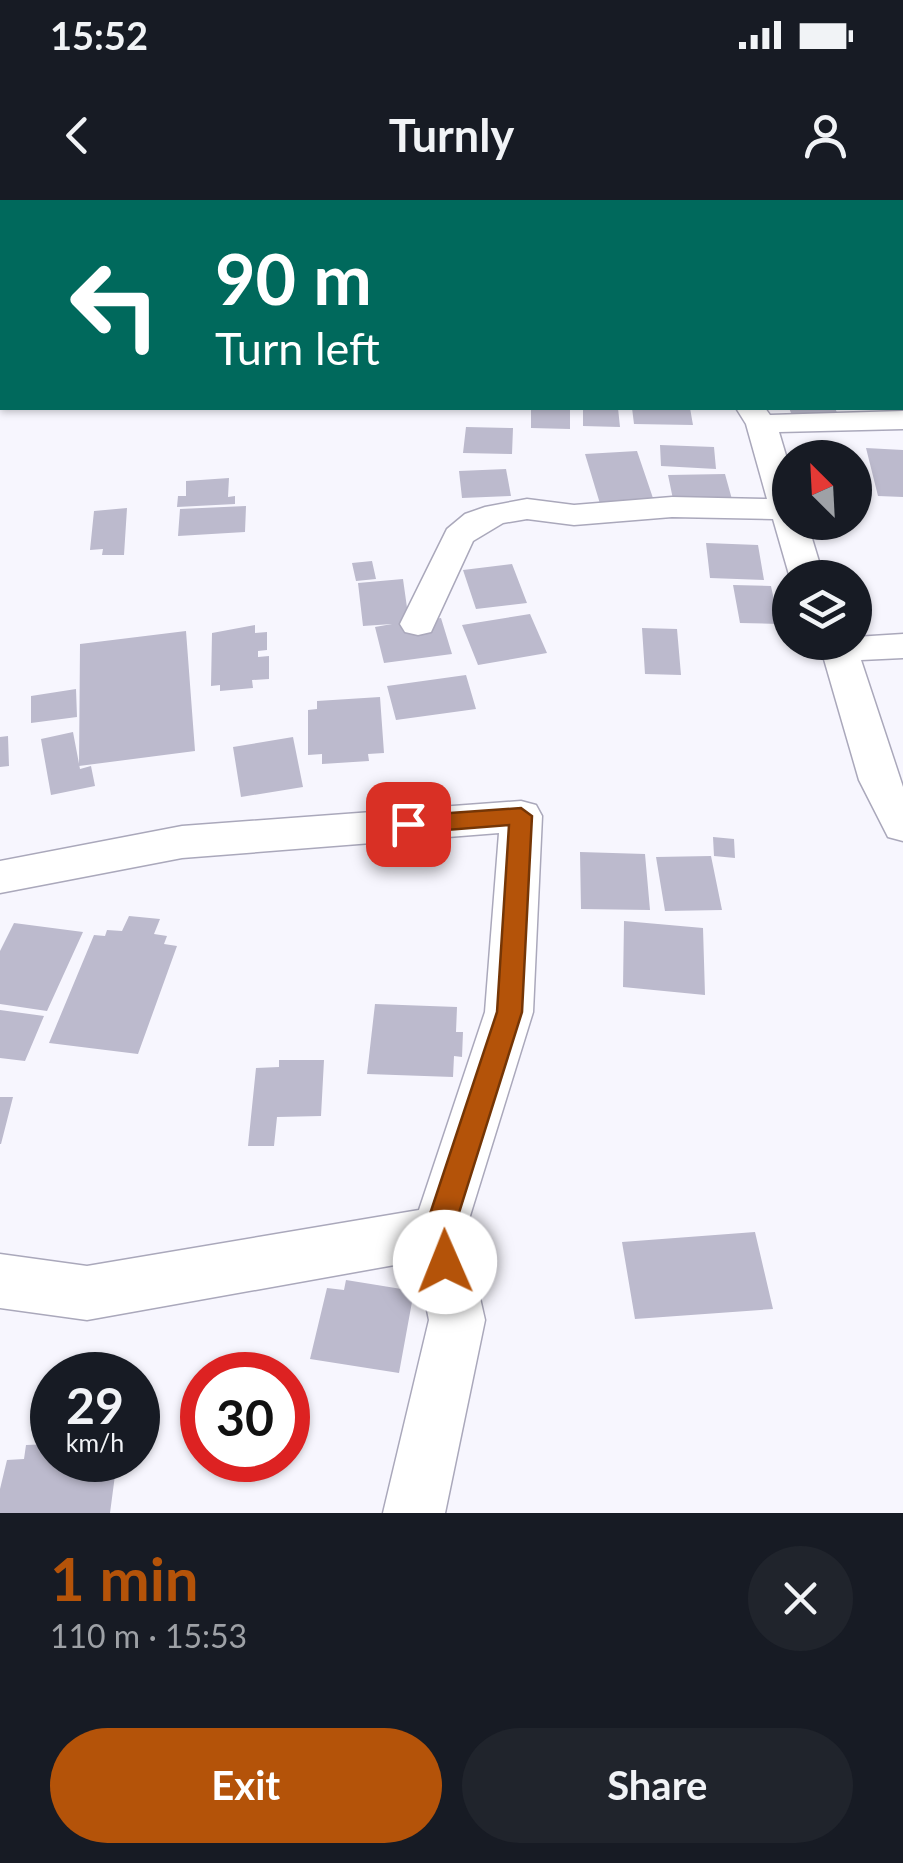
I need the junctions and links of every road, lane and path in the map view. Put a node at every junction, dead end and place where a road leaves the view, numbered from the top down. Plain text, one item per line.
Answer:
1 (756, 416) edge
2 (903, 420) edge
3 (772, 471) edge
4 (772, 509) edge
5 (418, 624) dead end
6 (872, 646) edge
7 (903, 646) edge
8 (843, 660) edge
9 (903, 826) edge
10 (0, 877) edge
11 (438, 1232) junction
12 (0, 1281) edge
13 (414, 1513) edge

1 - 2 street
1 - 3 street
4 - 5 street
6 - 7 street
8 - 9 street
10 - 11 street
11 - 12 street
11 - 13 street

